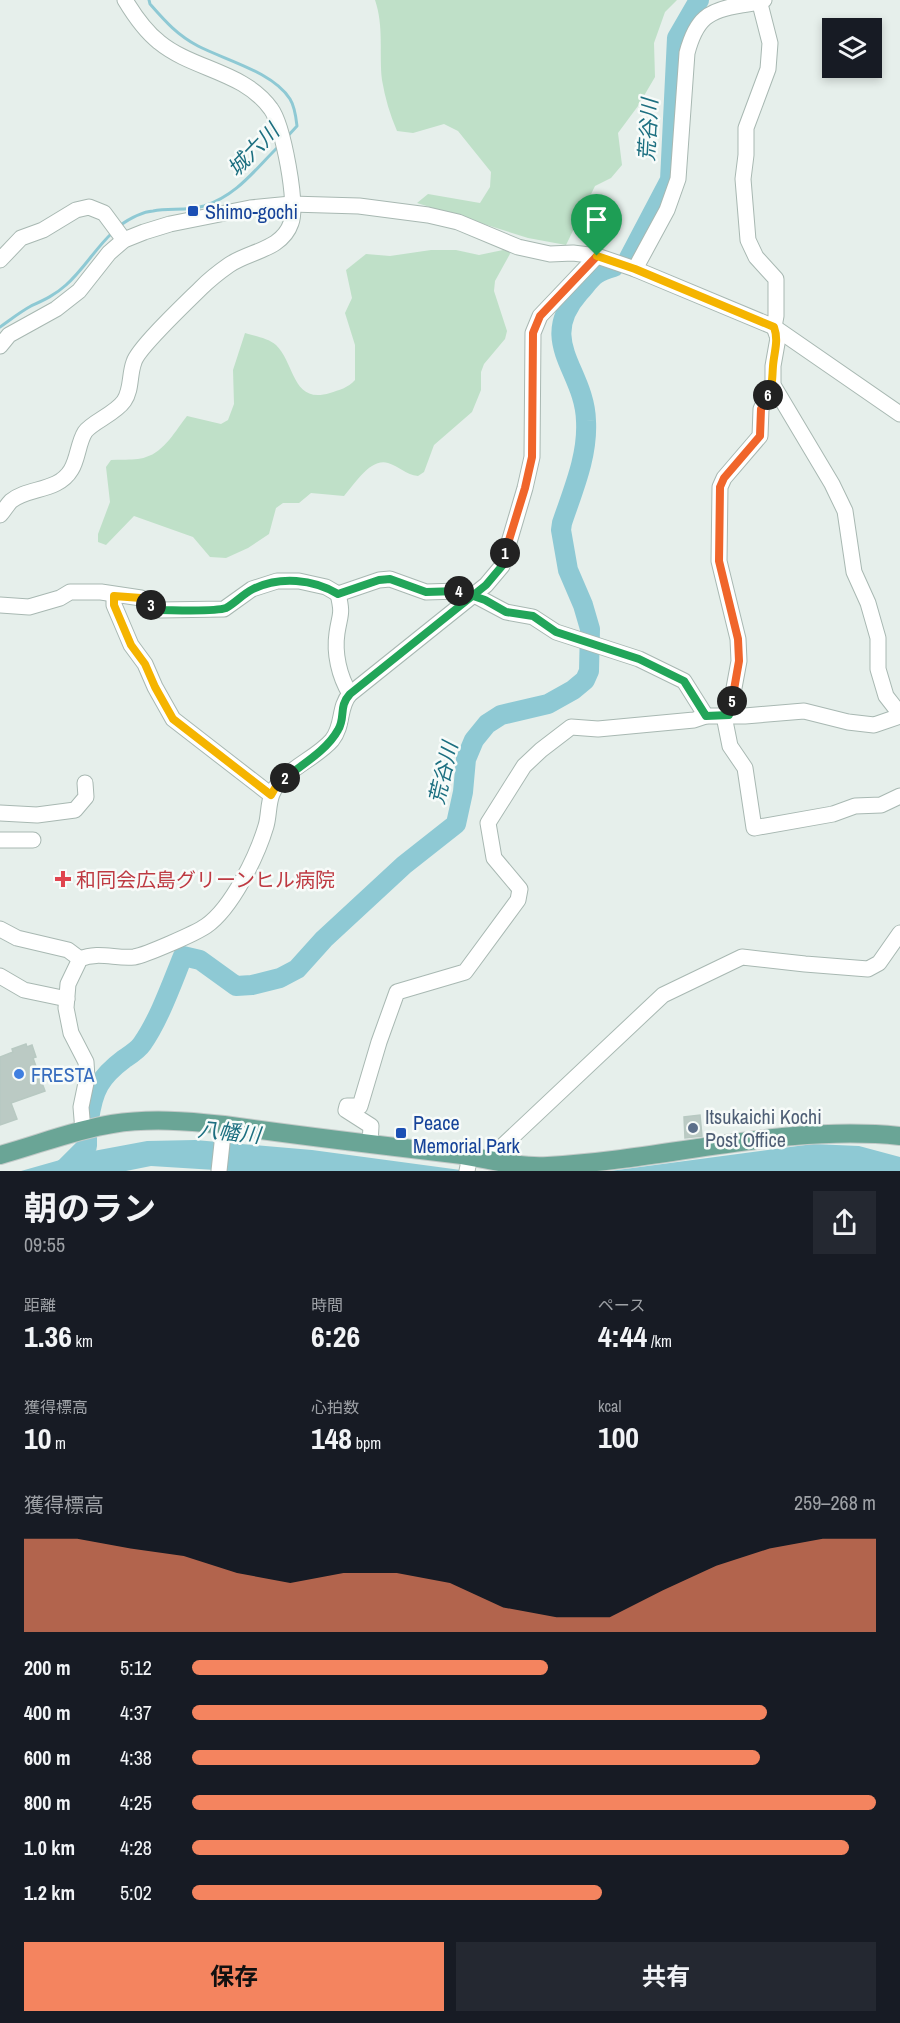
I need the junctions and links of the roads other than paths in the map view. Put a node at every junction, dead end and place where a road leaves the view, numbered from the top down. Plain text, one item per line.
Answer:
1 (125, 0) edge
2 (761, 1) edge
3 (291, 204) junction
4 (123, 238) junction
5 (597, 256) junction
6 (0, 260) edge
7 (635, 269) junction
8 (774, 327) junction
9 (0, 346) edge
10 (773, 385) junction
11 (900, 414) edge
12 (0, 515) edge
13 (338, 594) junction
14 (474, 595) junction
15 (114, 596) junction
16 (0, 605) edge
17 (350, 694) junction
18 (726, 715) junction
19 (900, 715) edge
20 (706, 716) junction
21 (85, 783) dead end
22 (271, 795) junction
23 (900, 796) edge
24 (0, 813) edge
25 (0, 840) edge
26 (33, 840) dead end
27 (0, 929) edge
28 (900, 933) edge
29 (80, 959) junction
30 (0, 976) edge
31 (67, 999) junction
32 (224, 1129) junction
33 (83, 1131) junction
34 (900, 1136) edge
35 (370, 1144) junction
36 (0, 1155) edge
37 (479, 1160) edge
38 (219, 1171) edge

1 - 3 street
2 - 7 street
2 - 8 street
3 - 4 street
3 - 5 street
3 - 12 street
4 - 6 street
4 - 9 street
5 - 7 street
5 - 14 street
7 - 8 street
8 - 10 street
8 - 11 street
10 - 18 street
10 - 19 street
13 - 14 street
13 - 15 street
13 - 17 street
14 - 17 street
14 - 20 street
15 - 16 street
15 - 22 street
17 - 22 street
18 - 19 street
18 - 20 street
18 - 23 street
20 - 35 street
21 - 24 street
22 - 29 street
25 - 26 street
27 - 29 street
28 - 37 street
29 - 31 street
30 - 31 street
31 - 33 street
32 - 33 main road
32 - 35 main road
32 - 38 street
33 - 36 main road
34 - 37 main road
35 - 37 main road

